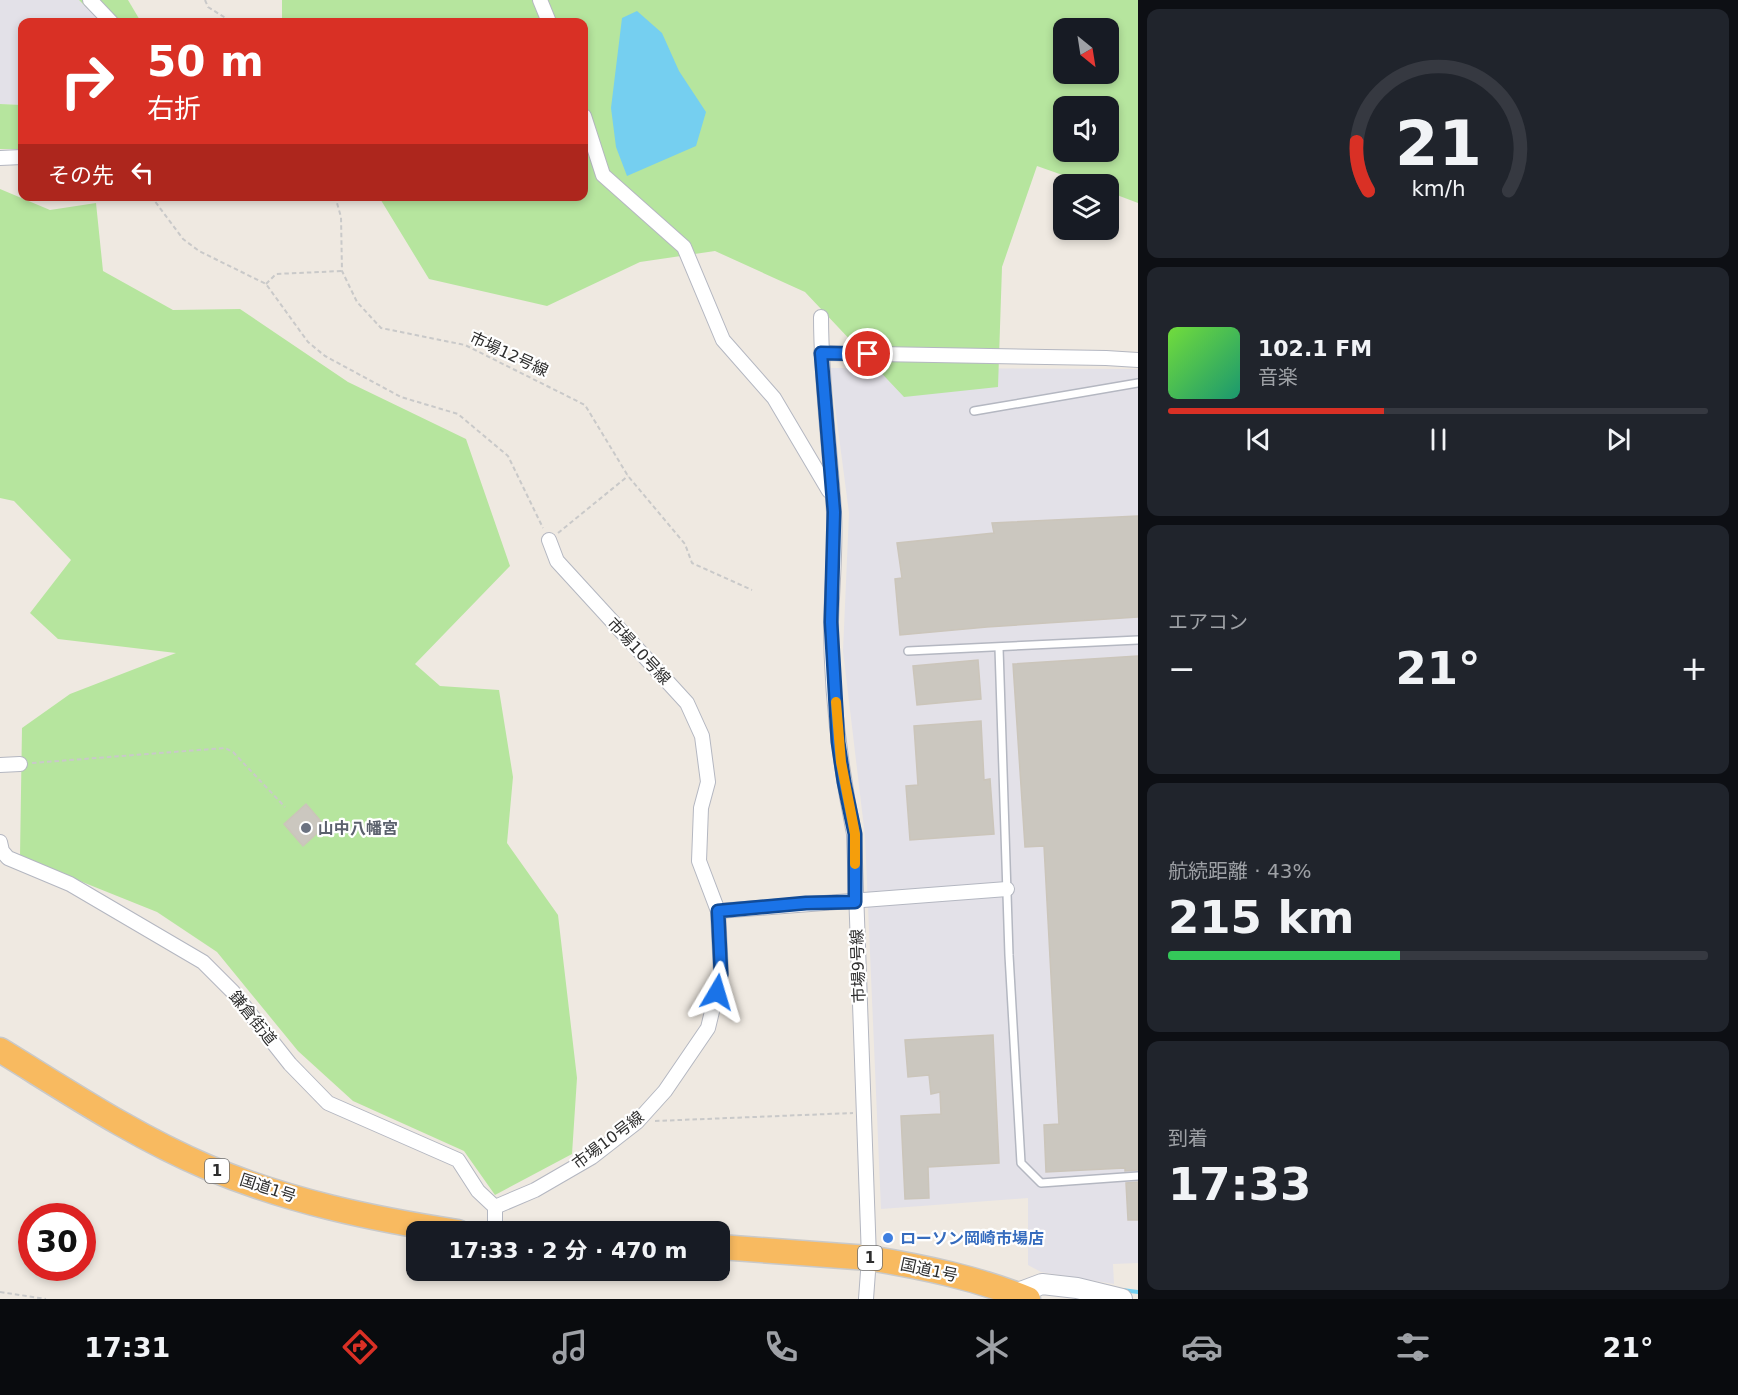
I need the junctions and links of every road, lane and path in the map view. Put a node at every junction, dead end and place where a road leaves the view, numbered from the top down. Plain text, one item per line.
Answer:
1 (90, 0) edge
2 (205, 0) edge
3 (540, 0) edge
4 (107, 18) edge
5 (226, 18) edge
6 (547, 18) edge
7 (588, 128) edge
8 (18, 157) edge
9 (0, 158) edge
10 (155, 201) edge
11 (336, 201) edge
12 (342, 271) junction
13 (266, 284) junction
14 (821, 317) dead end
15 (821, 353) junction
16 (1138, 360) edge
17 (1138, 383) edge
18 (974, 411) dead end
19 (628, 476) junction
20 (831, 496) junction
21 (549, 540) junction
22 (752, 590) dead end
23 (1138, 640) edge
24 (999, 648) junction
25 (908, 651) dead end
26 (20, 764) joint
27 (0, 765) edge
28 (285, 807) dead end
29 (0, 842) edge
30 (1007, 889) junction
31 (855, 902) junction
32 (718, 911) junction
33 (0, 1050) edge
34 (0, 1066) edge
35 (863, 1113) junction
36 (637, 1122) junction
37 (1138, 1176) edge
38 (495, 1207) junction
39 (495, 1221) edge
40 (406, 1222) edge
41 (406, 1238) edge
42 (730, 1249) edge
43 (730, 1263) edge
44 (869, 1266) junction
45 (0, 1292) edge
46 (1022, 1296) edge
47 (46, 1299) edge
48 (866, 1299) edge
49 (988, 1299) edge
50 (1122, 1299) edge

1 - 4 street
2 - 5 path
3 - 6 street
7 - 20 street
8 - 9 street
10 - 13 path
11 - 12 path, 市場12号線
12 - 13 path
12 - 19 path, 市場12号線
13 - 21 path
14 - 15 street, 市場9号線
15 - 16 street
15 - 20 street, 市場9号線
17 - 18 lane
19 - 21 path
19 - 22 path, 市場12号線
20 - 31 street, 市場9号線
21 - 32 street, 市場10号線
23 - 24 lane
24 - 25 lane
24 - 30 lane
26 - 27 street
26 - 28 path
29 - 38 street, 鎌倉街道
30 - 31 street
30 - 37 lane
31 - 32 street
31 - 35 street, 市場9号線
32 - 36 street, 市場10号線
33 - 40 highway, 国道1号 / 1
34 - 41 highway, 国道1号 / 1
35 - 36 path
35 - 44 street, 市場9号線
36 - 38 street, 市場10号線
38 - 39 street
42 - 44 highway, 国道1号 / 1
43 - 44 highway, 国道1号 / 1
44 - 46 highway, 国道1号 / 1
44 - 48 street, 市場9号線
44 - 49 highway, 国道1号 / 1
45 - 47 path
46 - 50 main road

